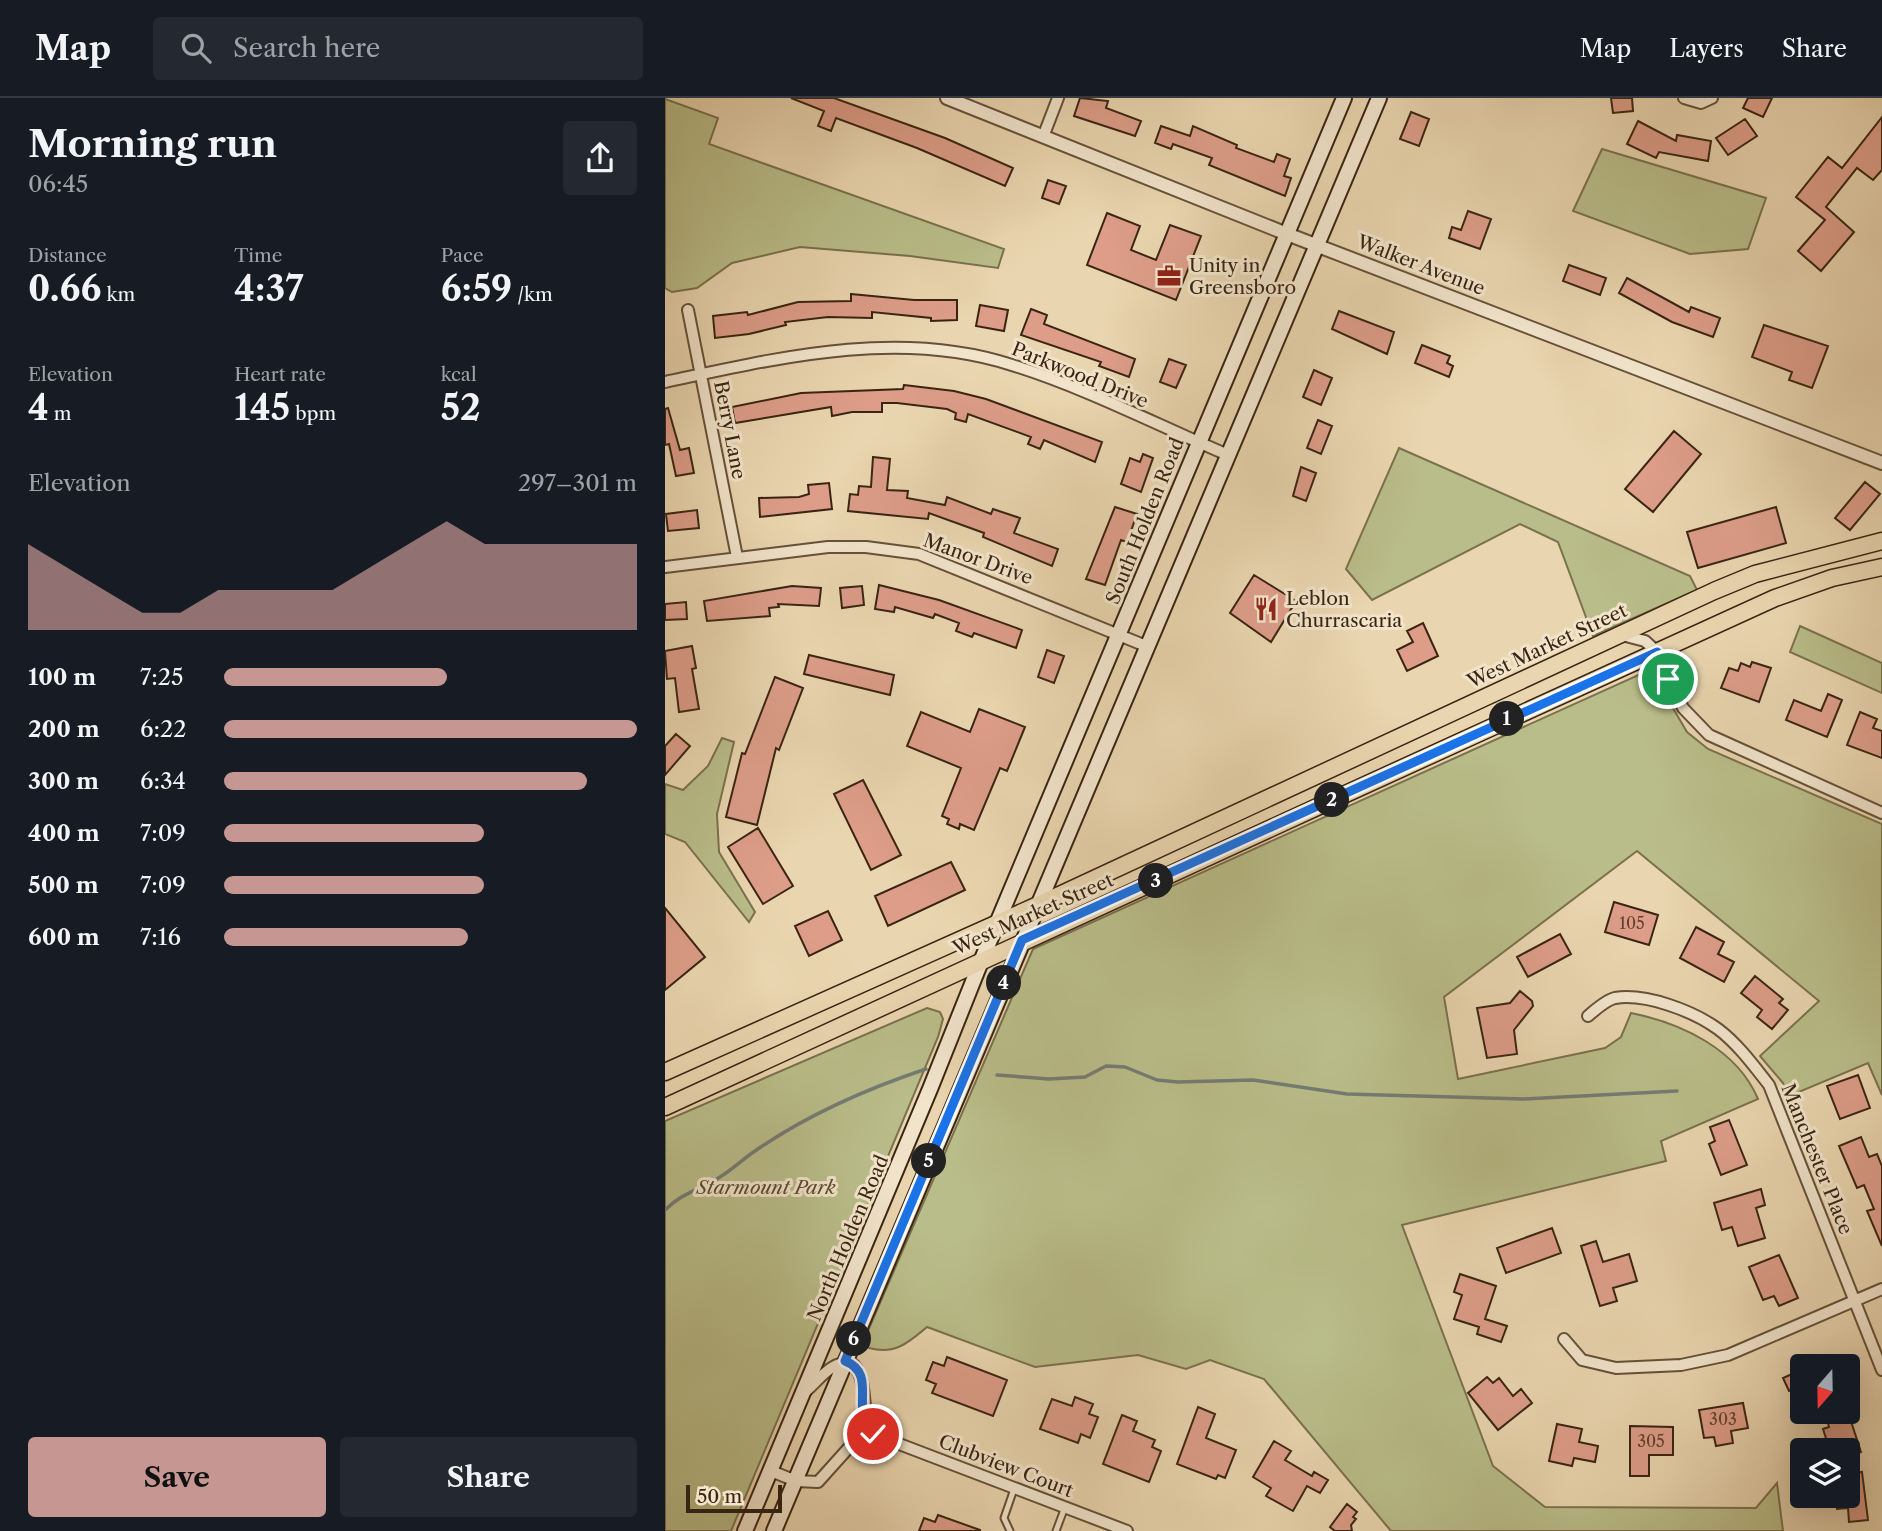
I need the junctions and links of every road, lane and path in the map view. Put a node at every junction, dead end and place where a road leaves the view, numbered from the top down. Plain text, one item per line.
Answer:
1 (947, 98) edge
2 (1058, 98) edge
3 (1344, 98) edge
4 (1379, 98) edge
5 (1684, 98) edge
6 (1712, 98) edge
7 (1043, 137) junction
8 (1287, 234) junction
9 (1319, 246) junction
10 (688, 310) dead end
11 (701, 374) junction
12 (665, 382) edge
13 (1198, 443) junction
14 (1228, 456) junction
15 (1882, 463) edge
16 (1882, 541) edge
17 (737, 557) junction
18 (665, 567) edge
19 (1882, 567) edge
20 (1119, 635) junction
21 (1620, 635) junction
22 (1146, 646) junction
23 (1657, 652) junction
24 (1882, 813) edge
25 (1038, 905) junction
26 (1000, 922) junction
27 (1022, 940) junction
28 (982, 959) junction
29 (1588, 1016) dead end
30 (665, 1072) edge
31 (665, 1107) edge
32 (1882, 1289) edge
33 (1856, 1300) junction
34 (1564, 1339) dead end
35 (845, 1361) junction
36 (1882, 1370) edge
37 (804, 1393) junction
38 (873, 1434) junction
39 (771, 1471) junction
40 (796, 1481) junction
41 (1015, 1488) junction
42 (1065, 1507) junction
43 (745, 1531) edge
44 (774, 1531) edge
45 (1010, 1531) edge
46 (1056, 1531) edge
47 (1127, 1531) edge

1 - 7 street, Walker Avenue
2 - 7 street
3 - 8 main road, South Holden Road
4 - 9 main road
5 - 6 street
7 - 8 street, Walker Avenue
8 - 9 street, Walker Avenue
8 - 13 main road, South Holden Road
9 - 14 main road
9 - 15 street, Walker Avenue
10 - 11 street, Berry Lane
11 - 12 street, Parkwood Drive
11 - 13 street, Parkwood Drive
11 - 17 street, Berry Lane
13 - 14 street, Parkwood Drive
13 - 20 main road, South Holden Road
14 - 22 main road
16 - 21 main road, West Market Street
17 - 18 street, Manor Drive
17 - 20 street, Manor Drive
19 - 23 main road, West Market Street
20 - 22 street, Manor Drive
20 - 26 main road, South Holden Road
21 - 23 street
21 - 25 main road, West Market Street
22 - 25 main road
23 - 24 street
23 - 27 main road, West Market Street
25 - 26 main road, West Market Street
25 - 27 main road
26 - 28 main road, South Holden Road
26 - 30 main road, West Market Street
27 - 28 main road, West Market Street
27 - 35 main road
28 - 31 main road, West Market Street
28 - 37 main road, North Holden Road
29 - 33 street, Manchester Place
32 - 33 street
33 - 34 street
33 - 36 street, Manchester Place
35 - 37 street
35 - 38 street
35 - 40 main road
37 - 39 main road, North Holden Road
38 - 40 street
38 - 41 street, Clubview Court
39 - 40 street
39 - 43 main road, North Holden Road
40 - 44 main road
41 - 42 street, Clubview Court
41 - 45 lane
42 - 46 lane
42 - 47 street, Clubview Court

